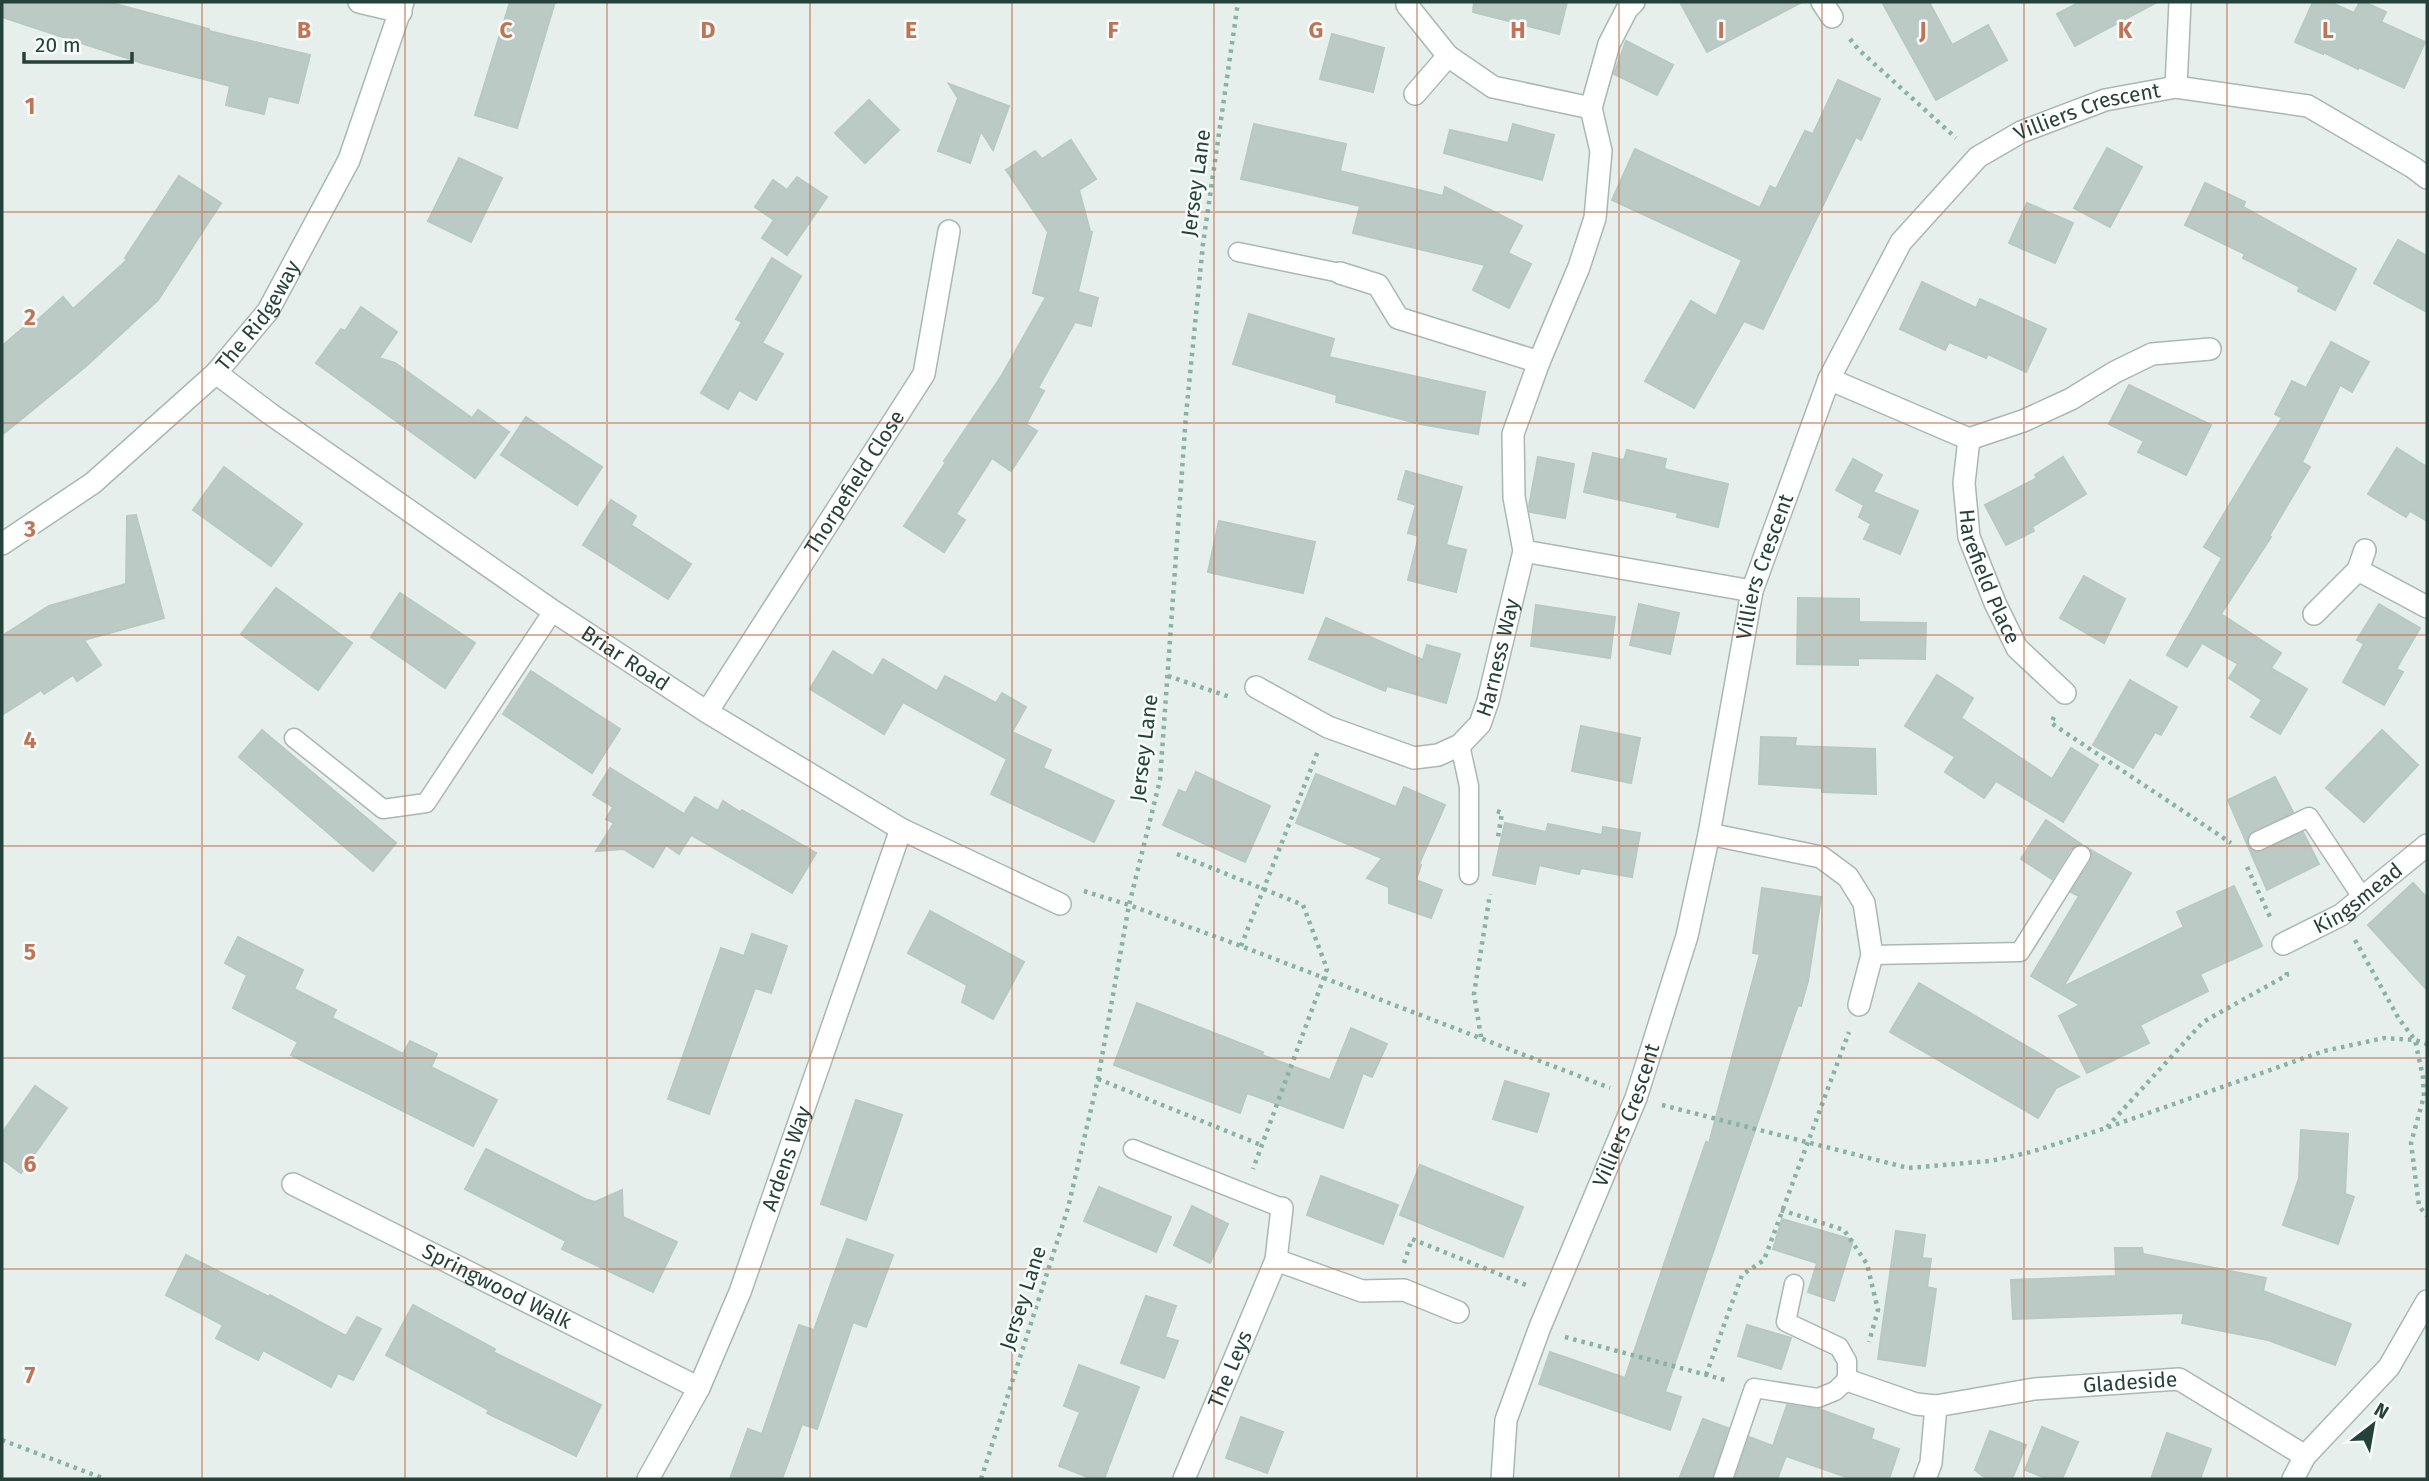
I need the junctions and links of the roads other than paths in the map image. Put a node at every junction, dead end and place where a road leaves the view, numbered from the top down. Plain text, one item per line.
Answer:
1 (359, 2) edge
2 (1634, 2) edge
3 (2180, 2) edge
4 (1408, 5) dead end
5 (402, 7) edge
6 (1448, 56) junction
7 (2176, 88) junction
8 (1415, 94) dead end
9 (1591, 108) junction
10 (2427, 178) edge
11 (950, 231) dead end
12 (1238, 252) dead end
13 (1340, 273) joint
14 (2210, 349) dead end
15 (1539, 362) junction
16 (216, 373) junction
17 (1829, 379) junction
18 (1969, 439) junction
19 (2, 544) edge
20 (1524, 551) junction
21 (1752, 591) junction
22 (2427, 607) edge
23 (553, 611) junction
24 (2314, 614) dead end
25 (1256, 687) road end
26 (2065, 693) road end
27 (707, 712) junction
28 (294, 738) dead end
29 (1460, 745) junction
30 (901, 829) junction
31 (1709, 834) junction
32 (2258, 841) dead end
33 (2427, 845) edge
34 (2081, 855) dead end
35 (1469, 875) dead end
36 (2362, 897) junction
37 (1060, 904) road end
38 (2283, 944) road end
39 (1872, 955) junction
40 (1859, 1005) road end
41 (1133, 1149) dead end
42 (293, 1184) dead end
43 (1282, 1208) joint
44 (1276, 1260) junction
45 (1794, 1284) dead end
46 (2427, 1301) edge
47 (1458, 1312) dead end
48 (1847, 1371) junction
49 (699, 1388) junction
50 (1936, 1406) junction
51 (2305, 1456) junction
52 (648, 1479) edge
53 (1184, 1479) edge
54 (1502, 1479) edge
55 (1723, 1479) edge
56 (1925, 1479) edge
57 (2293, 1479) edge

1 - 5 street
2 - 9 street, Harness Way
3 - 7 street
4 - 6 street
5 - 16 street, The Ridgeway
6 - 8 street
6 - 9 street
7 - 10 street, Villiers Crescent
7 - 17 street, Villiers Crescent
9 - 15 street, Harness Way
11 - 27 street, Thorpefield Close
12 - 13 lane
13 - 15 street
14 - 18 street
15 - 20 street, Harness Way
16 - 19 street, The Ridgeway
16 - 23 street, Briar Road
17 - 18 street
17 - 21 street, Villiers Crescent
18 - 26 street, Harefield Place
20 - 21 street
20 - 29 street, Harness Way
21 - 31 street, Villiers Crescent
22 - 24 street
23 - 27 street, Briar Road
23 - 28 lane
25 - 29 street
27 - 30 street, Briar Road
29 - 35 lane
30 - 37 street, Briar Road
30 - 49 street, Ardens Way
31 - 39 street
31 - 54 street, Villiers Crescent
32 - 36 lane
33 - 36 street, Kingsmead
34 - 39 lane
36 - 38 street, Kingsmead
39 - 40 street
41 - 43 lane
42 - 49 street, Springwood Walk
43 - 44 street, The Leys
44 - 47 street
44 - 53 street, The Leys
45 - 48 lane
46 - 51 street
48 - 50 street
48 - 55 lane
49 - 52 street, Ardens Way
50 - 51 street, Gladeside
50 - 56 street
51 - 57 street

